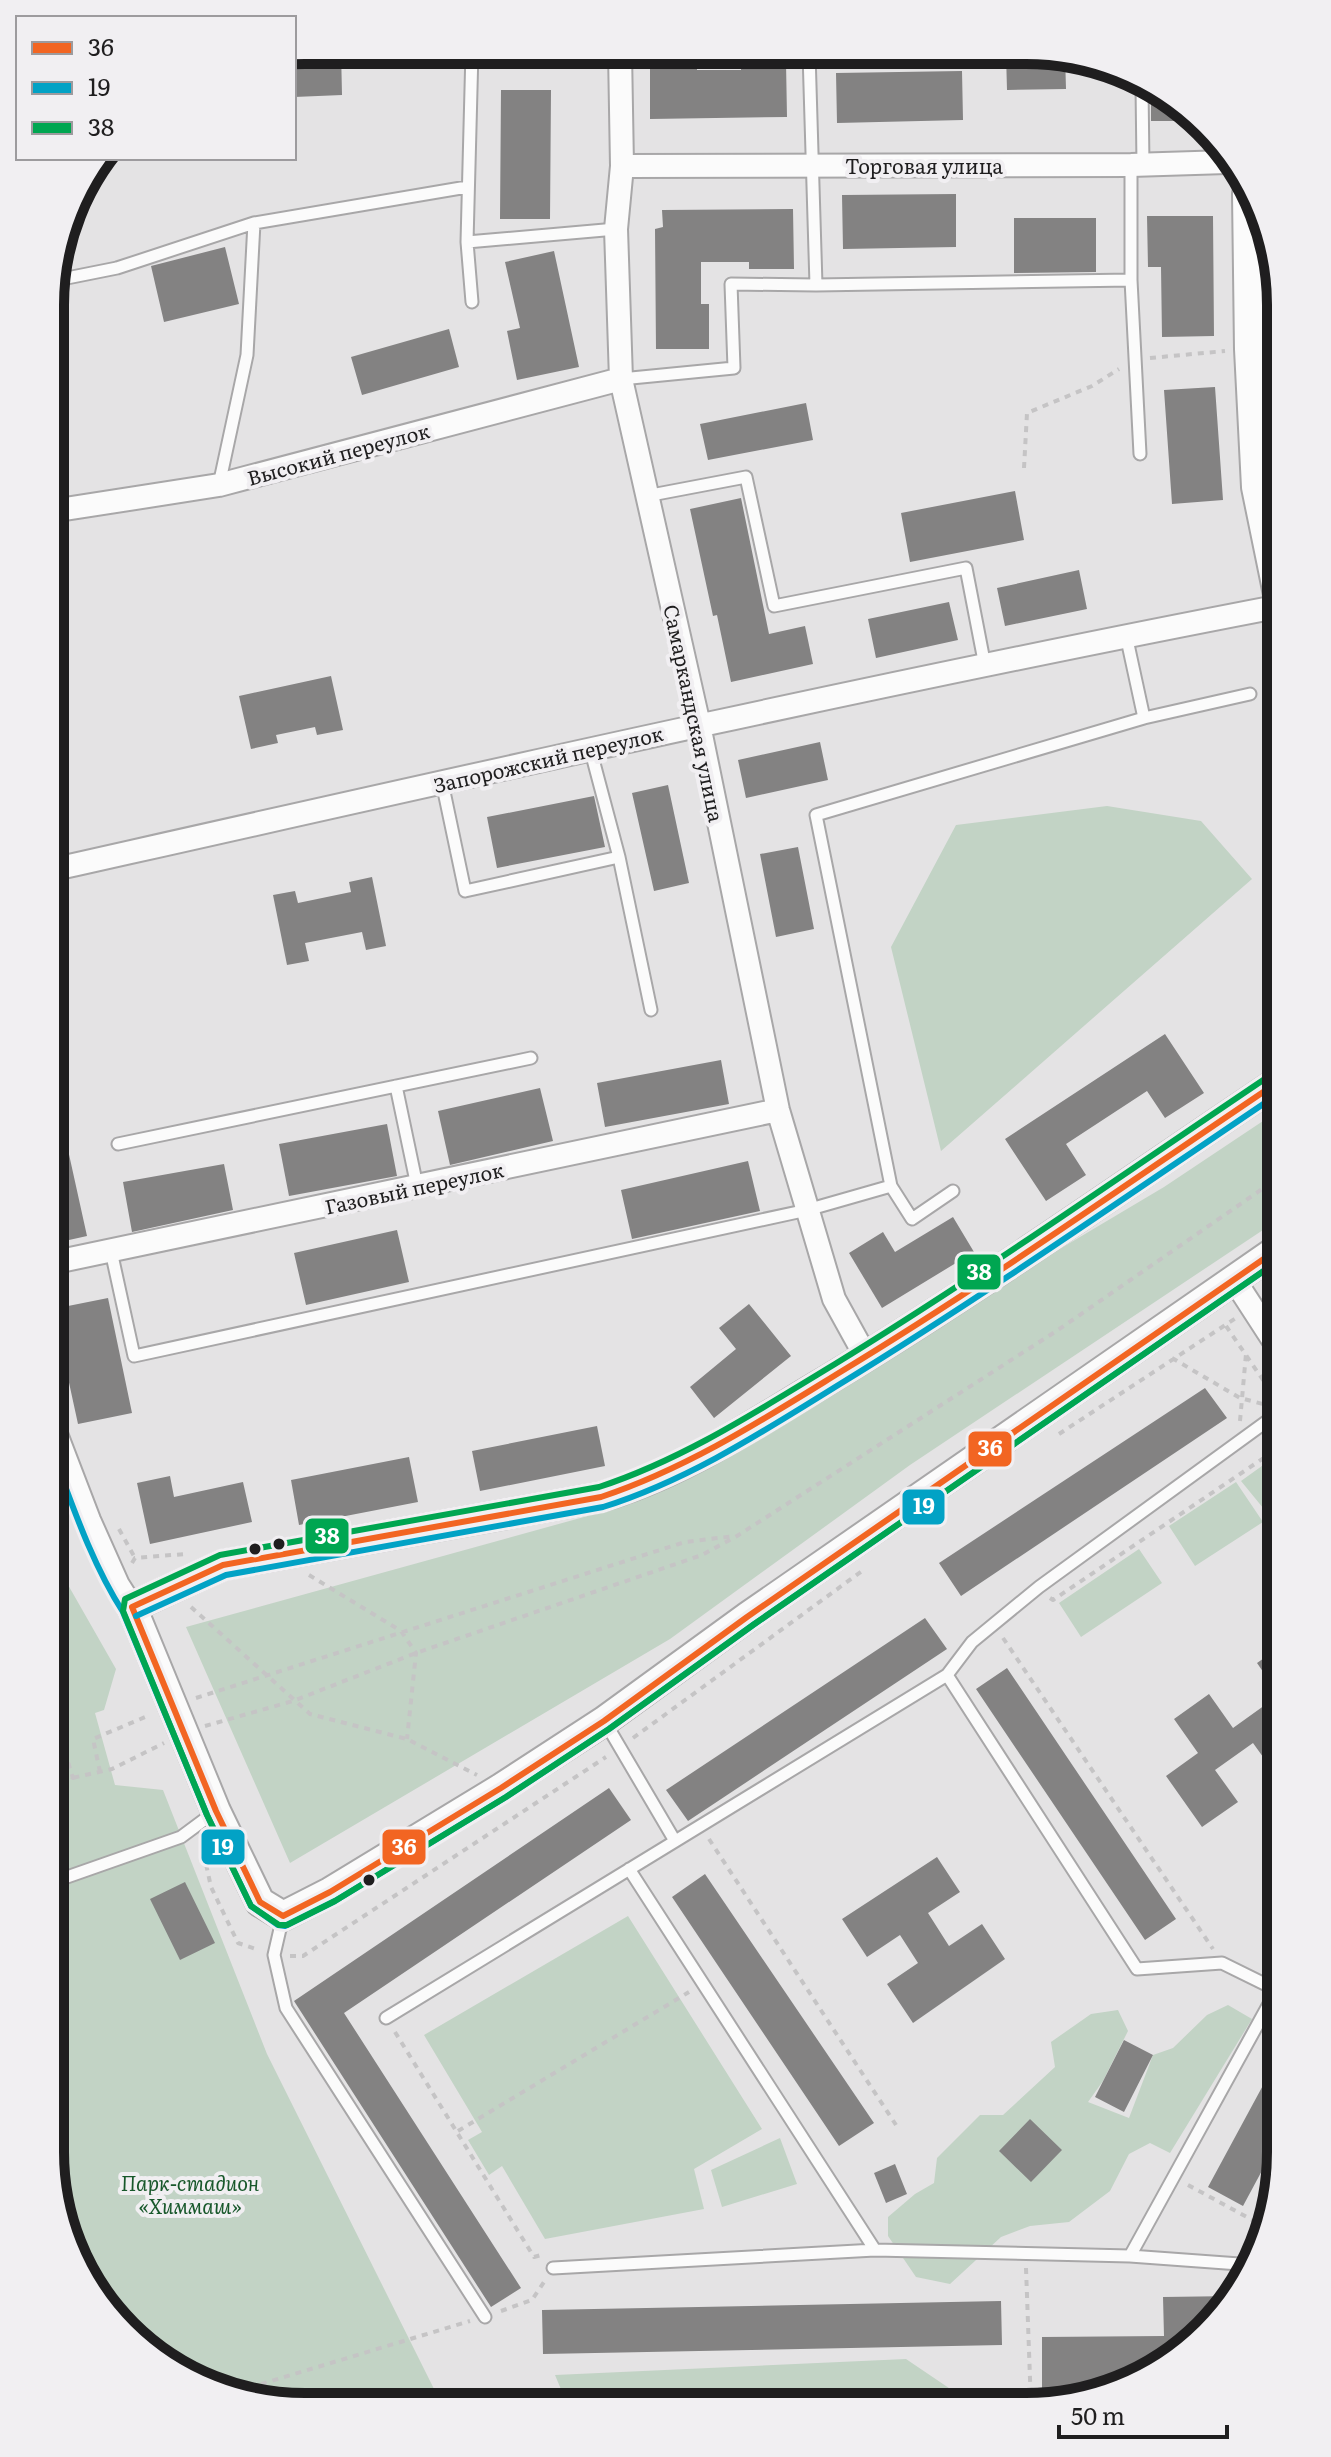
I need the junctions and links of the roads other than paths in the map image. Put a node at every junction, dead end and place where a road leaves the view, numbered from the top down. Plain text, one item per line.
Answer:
1 (472, 64) edge
2 (620, 64) edge
3 (809, 64) edge
4 (1142, 94) edge
5 (1219, 162) edge
6 (814, 165) junction
7 (1137, 165) junction
8 (622, 166) junction
9 (467, 187) junction
10 (1248, 213) edge
11 (254, 223) junction
12 (616, 229) junction
13 (467, 242) junction
14 (66, 278) edge
15 (1131, 280) junction
16 (816, 285) junction
17 (472, 302) dead end
18 (1267, 347) edge
19 (1250, 349) junction
20 (621, 379) junction
21 (1140, 454) dead end
22 (219, 485) junction
23 (646, 496) junction
24 (64, 509) edge
25 (1267, 536) edge
26 (1267, 608) edge
27 (1126, 635) junction
28 (985, 666) junction
29 (1250, 694) dead end
30 (1144, 718) junction
31 (699, 725) junction
32 (590, 748) junction
33 (442, 782) junction
34 (619, 857) junction
35 (64, 867) edge
36 (651, 1010) dead end
37 (531, 1058) dead end
38 (1267, 1075) edge
39 (396, 1086) junction
40 (778, 1110) junction
41 (118, 1144) dead end
42 (417, 1186) junction
43 (891, 1186) junction
44 (953, 1191) dead end
45 (807, 1210) junction
46 (111, 1251) junction
47 (1266, 1256) edge
48 (64, 1260) edge
49 (1233, 1278) junction
50 (1266, 1328) edge
51 (866, 1357) junction
52 (1266, 1420) edge
53 (64, 1458) edge
54 (125, 1596) junction
55 (947, 1675) junction
56 (604, 1721) junction
57 (207, 1818) junction
58 (675, 1841) junction
59 (629, 1869) junction
60 (64, 1878) edge
61 (283, 1916) junction
62 (1266, 1982) edge
63 (1266, 2010) edge
64 (386, 2018) road end
65 (875, 2250) junction
66 (1130, 2256) junction
67 (1239, 2264) edge
68 (553, 2268) road end
69 (485, 2317) road end

1 - 9 lane
2 - 8 street, Самаркандская улица
3 - 6 lane
4 - 7 lane
5 - 7 street, Торговая улица
6 - 7 street, Торговая улица
6 - 8 street, Торговая улица
6 - 16 lane
7 - 15 lane
8 - 12 street, Самаркандская улица
9 - 11 lane
9 - 13 lane
10 - 19 main road
11 - 14 lane
11 - 22 lane
12 - 13 lane
12 - 20 street, Самаркандская улица
13 - 17 lane
15 - 16 lane
15 - 21 lane
16 - 20 lane
18 - 19 lane
19 - 25 main road
20 - 22 street, Высокий переулок
20 - 23 street, Самаркандская улица
22 - 24 street, Высокий переулок
23 - 28 lane
23 - 31 street, Самаркандская улица
26 - 27 street, Запорожский переулок
27 - 28 street, Запорожский переулок
27 - 30 lane
28 - 31 street, Запорожский переулок
29 - 30 lane
30 - 43 lane
31 - 32 street, Запорожский переулок
31 - 40 street, Самаркандская улица
32 - 33 street, Запорожский переулок
32 - 34 lane
33 - 34 lane
33 - 35 street, Запорожский переулок
34 - 36 lane
37 - 39 lane
38 - 51 street
39 - 41 lane
39 - 42 lane
40 - 42 street, Газовый переулок
40 - 45 street, Самаркандская улица
42 - 46 street, Газовый переулок
43 - 44 lane
43 - 45 lane
45 - 46 lane
45 - 51 street, Самаркандская улица
46 - 48 street, Газовый переулок
47 - 49 street
49 - 50 street
49 - 56 street
51 - 54 street
52 - 55 lane
53 - 54 street
54 - 57 street
55 - 58 lane
55 - 62 lane
56 - 58 lane
56 - 61 street
57 - 60 lane
57 - 61 street
58 - 59 lane
59 - 64 lane
59 - 65 lane
61 - 69 lane
63 - 66 lane
65 - 66 lane
65 - 68 lane
66 - 67 lane

